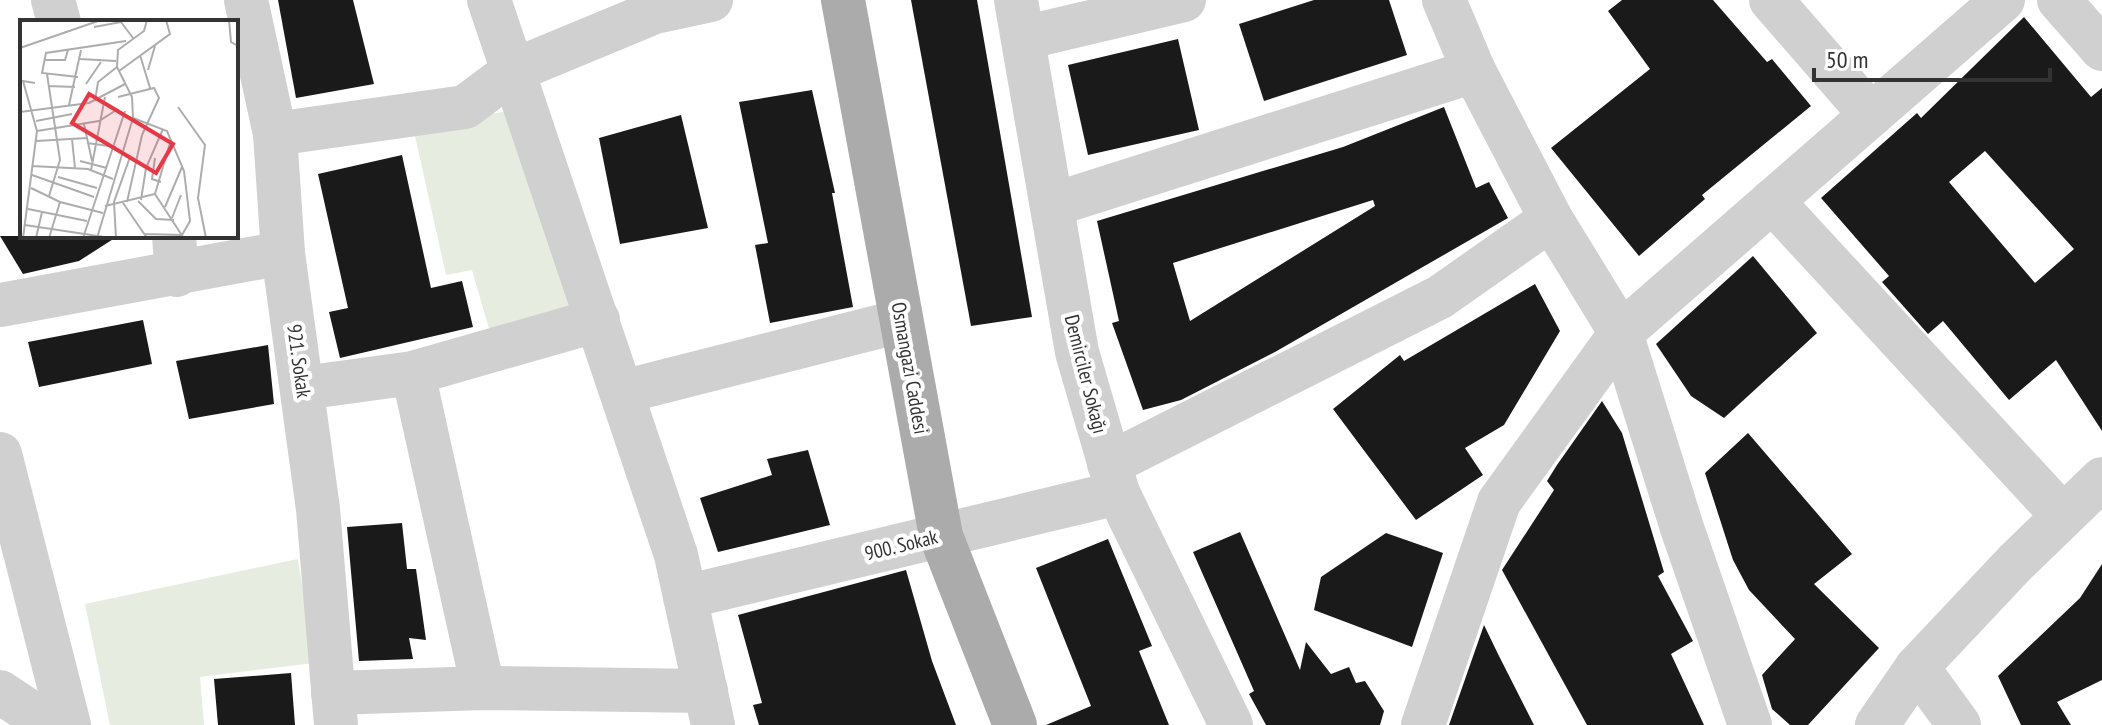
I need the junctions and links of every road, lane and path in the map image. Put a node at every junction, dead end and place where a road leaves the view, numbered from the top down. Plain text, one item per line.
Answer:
1 (53, 0) edge
2 (246, 0) edge
3 (489, 0) edge
4 (711, 0) edge
5 (843, 0) edge
6 (1184, 0) edge
7 (1444, 0) edge
8 (1771, 0) edge
9 (2003, 0) edge
10 (2059, 0) edge
11 (655, 6) edge
12 (1019, 19) edge
13 (58, 20) edge
14 (2102, 49) edge
15 (515, 70) junction
16 (1474, 71) junction
17 (1871, 115) junction
18 (275, 134) junction
19 (1772, 201) junction
20 (1052, 205) junction
21 (1551, 219) junction
22 (283, 253) junction
23 (175, 255) edge
24 (0, 305) edge
25 (598, 320) junction
26 (901, 321) junction
27 (1621, 333) junction
28 (413, 373) junction
29 (303, 388) junction
30 (622, 392) junction
31 (0, 454) edge
32 (1114, 479) junction
33 (2102, 479) edge
34 (2062, 515) junction
35 (941, 536) junction
36 (685, 597) junction
37 (1917, 667) junction
38 (483, 688) junction
39 (0, 692) edge
40 (710, 708) edge
41 (334, 709) edge
42 (50, 725) edge
43 (69, 725) edge
44 (1015, 725) edge
45 (1231, 725) edge
46 (1423, 725) edge
47 (1750, 725) edge
48 (1877, 725) edge
49 (1959, 725) edge

1 - 13 street
2 - 18 street, 921. Sokak
3 - 15 street
4 - 11 street
5 - 26 main road, Osmangazi Caddesi
6 - 12 street
7 - 16 street
8 - 17 street
9 - 17 street
10 - 14 street
11 - 15 street
12 - 20 street, Demirciler Sokağı
15 - 18 street
15 - 25 street
16 - 20 street
16 - 21 street
17 - 19 street
18 - 22 street, 921. Sokak
19 - 27 street
19 - 34 street
20 - 32 street, Demirciler Sokağı
21 - 27 street
21 - 32 street, 900. Sokak
22 - 23 street
22 - 29 street, 921. Sokak
23 - 24 street
25 - 28 street
25 - 30 street
26 - 30 street
26 - 35 main road, Osmangazi Caddesi
27 - 46 street
27 - 47 street
28 - 29 street
28 - 38 street
29 - 41 street, 921. Sokak
30 - 36 street
31 - 43 street
32 - 35 street, 900. Sokak
32 - 45 street, Demirciler Sokağı
33 - 34 street
34 - 37 street
35 - 36 street, 900. Sokak
35 - 44 main road, Osmangazi Caddesi
36 - 40 street
37 - 48 street
37 - 49 street
38 - 40 street
38 - 41 street
39 - 42 street

